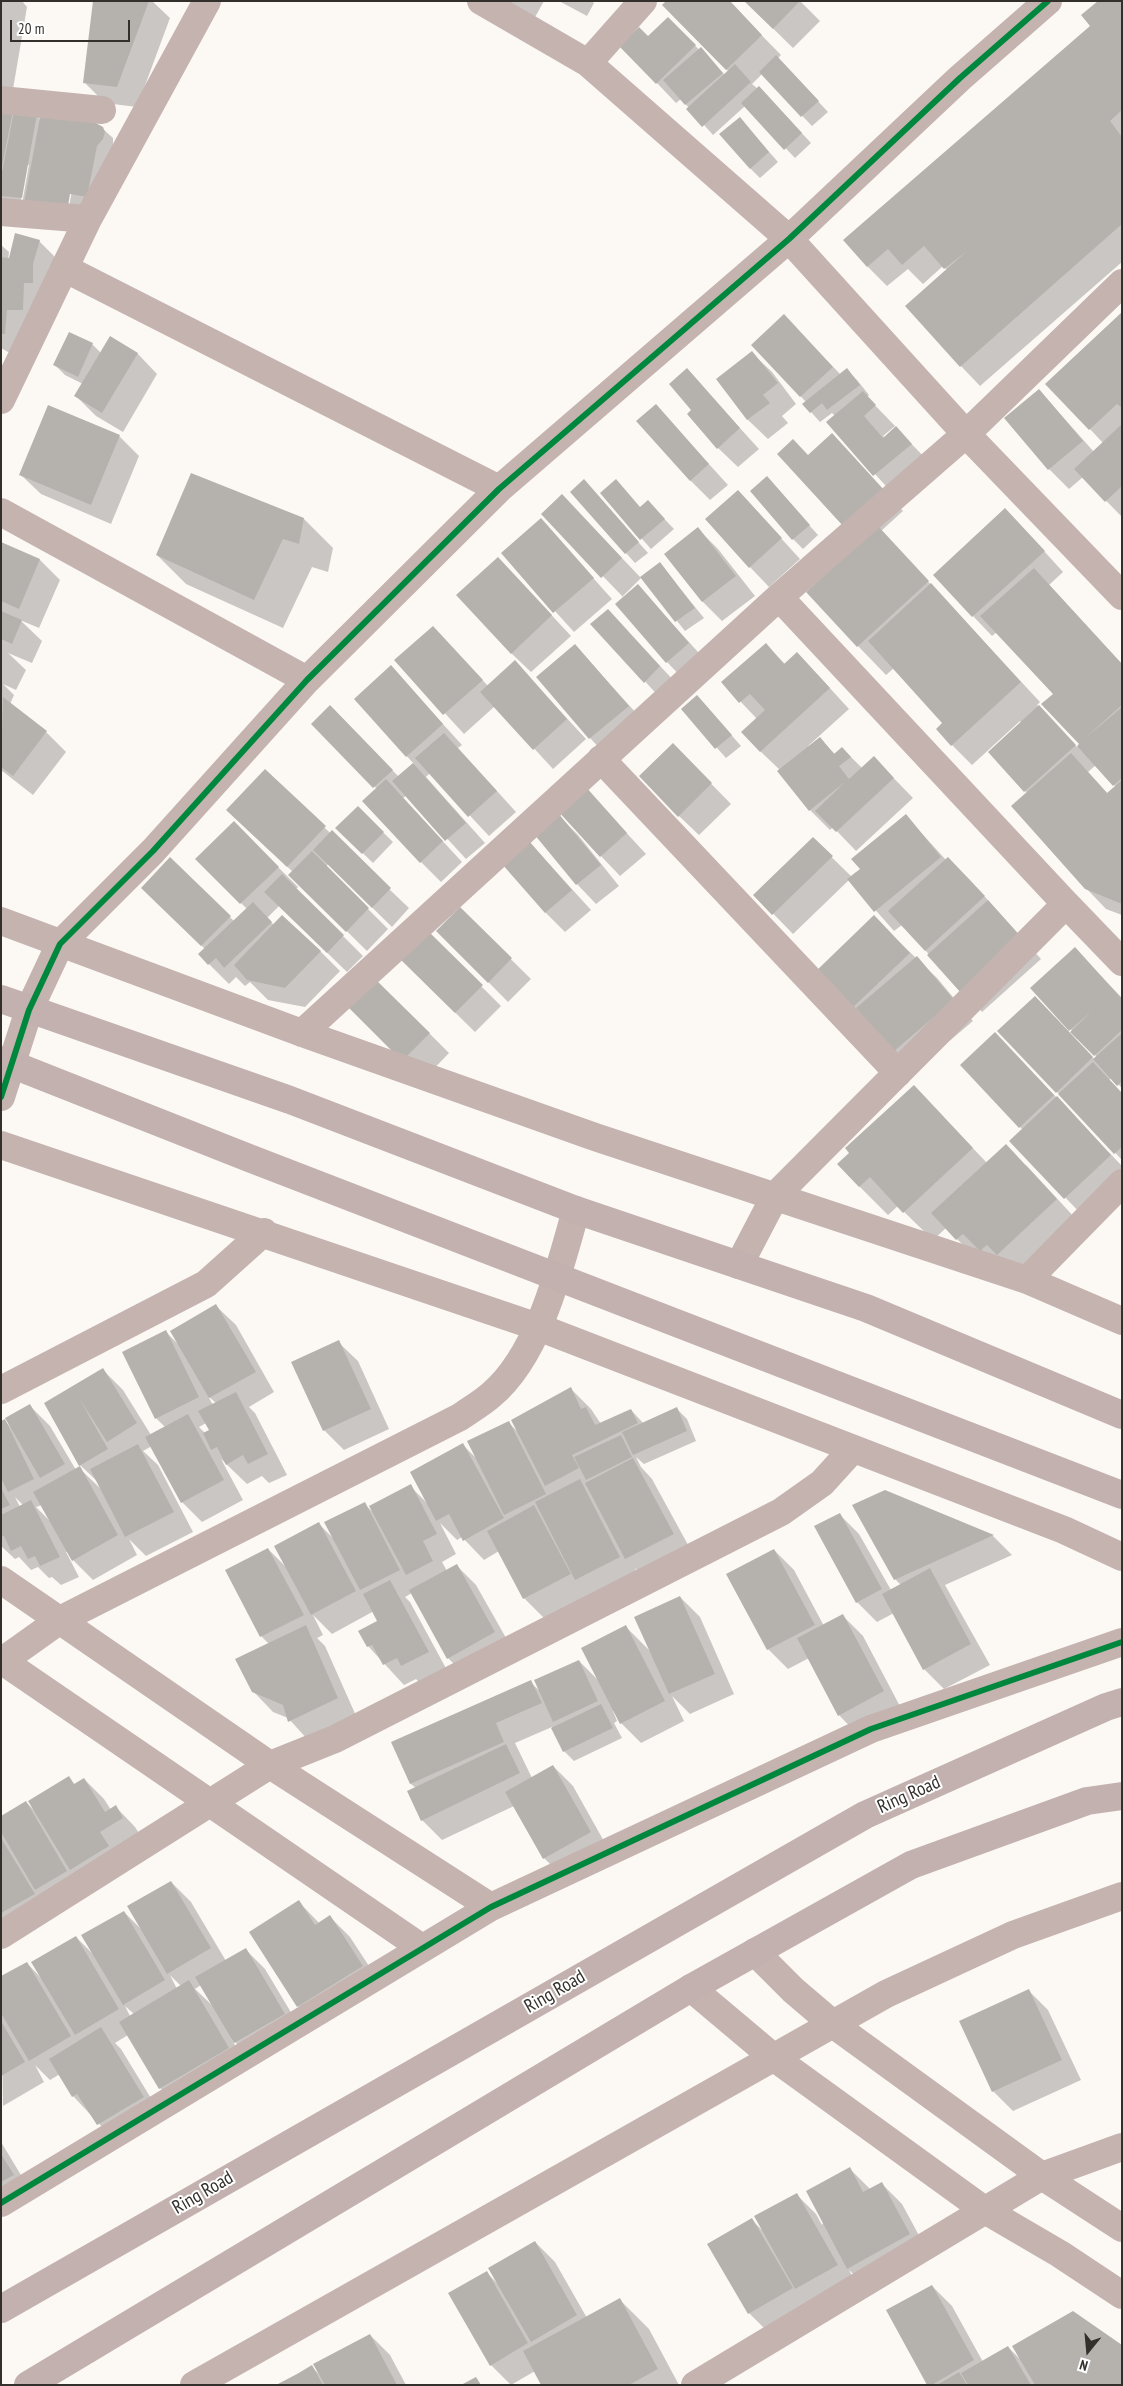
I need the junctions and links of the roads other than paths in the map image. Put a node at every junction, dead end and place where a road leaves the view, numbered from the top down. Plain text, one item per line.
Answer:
1 (207, 1) edge
2 (481, 1) edge
3 (643, 1) edge
4 (1048, 1) edge
5 (588, 62) junction
6 (1, 100) edge
7 (102, 110) dead end
8 (1, 212) edge
9 (88, 219) junction
10 (790, 239) junction
11 (64, 268) junction
12 (1122, 283) edge
13 (1, 400) edge
14 (966, 434) junction
15 (499, 489) junction
16 (1, 512) edge
17 (1122, 596) edge
18 (779, 597) junction
19 (307, 680) junction
20 (601, 759) junction
21 (1066, 904) junction
22 (1, 921) edge
23 (60, 944) junction
24 (1122, 962) edge
25 (1, 999) edge
26 (29, 1010) junction
27 (302, 1034) junction
28 (7, 1062) edge
29 (898, 1073) junction
30 (1, 1097) edge
31 (1, 1145) edge
32 (1122, 1183) edge
33 (775, 1196) junction
34 (576, 1210) junction
35 (264, 1232) junction
36 (739, 1265) junction
37 (558, 1276) junction
38 (1028, 1280) junction
39 (1122, 1321) edge
40 (538, 1328) junction
41 (1, 1390) edge
42 (1122, 1416) edge
43 (852, 1450) junction
44 (1122, 1495) edge
45 (1122, 1557) edge
46 (1, 1580) edge
47 (60, 1620) junction
48 (1122, 1642) edge
49 (2, 1661) edge
50 (1122, 1702) edge
51 (270, 1765) junction
52 (1122, 1796) edge
53 (209, 1804) junction
54 (1122, 1896) edge
55 (491, 1907) junction
56 (1, 1935) edge
57 (422, 1948) junction
58 (755, 1952) junction
59 (691, 1988) junction
60 (834, 2025) junction
61 (773, 2057) junction
62 (1122, 2148) edge
63 (1042, 2176) junction
64 (1, 2203) edge
65 (983, 2209) junction
66 (1122, 2228) edge
67 (1122, 2295) edge
68 (1, 2309) edge
69 (28, 2385) edge
70 (194, 2385) edge
71 (695, 2385) edge

1 - 9 street
2 - 5 street
3 - 5 street
4 - 10 street
5 - 10 street
6 - 7 street
8 - 9 street
9 - 11 street
10 - 14 street
10 - 15 street
11 - 13 street
11 - 15 street
12 - 14 street
14 - 17 street
14 - 18 street
15 - 19 street
16 - 19 street
18 - 20 street
18 - 21 street
19 - 23 street
20 - 27 street
20 - 29 street
21 - 24 street
21 - 29 street
22 - 23 street
23 - 26 street
23 - 27 street
25 - 26 main road
26 - 28 street
26 - 34 main road
27 - 33 street
28 - 30 street
28 - 37 main road
29 - 33 street
31 - 35 street
32 - 38 street
33 - 36 street
33 - 38 street
34 - 36 main road
34 - 37 street
35 - 40 street
35 - 41 street
36 - 42 main road
37 - 40 street
37 - 44 main road
38 - 39 street
40 - 43 street
40 - 47 street
43 - 45 street
43 - 51 street
46 - 47 street
47 - 49 street
47 - 51 street
48 - 55 street
49 - 53 street
50 - 68 main road, Ring Road
51 - 53 street
51 - 55 street
52 - 58 main road
53 - 56 street
53 - 57 street
54 - 60 street
55 - 57 street
57 - 64 street
58 - 59 main road
58 - 60 street
59 - 61 street
59 - 69 main road
60 - 61 street
60 - 63 street
61 - 65 street
61 - 70 street
62 - 63 street
63 - 65 street
63 - 66 street
65 - 67 street
65 - 71 street

